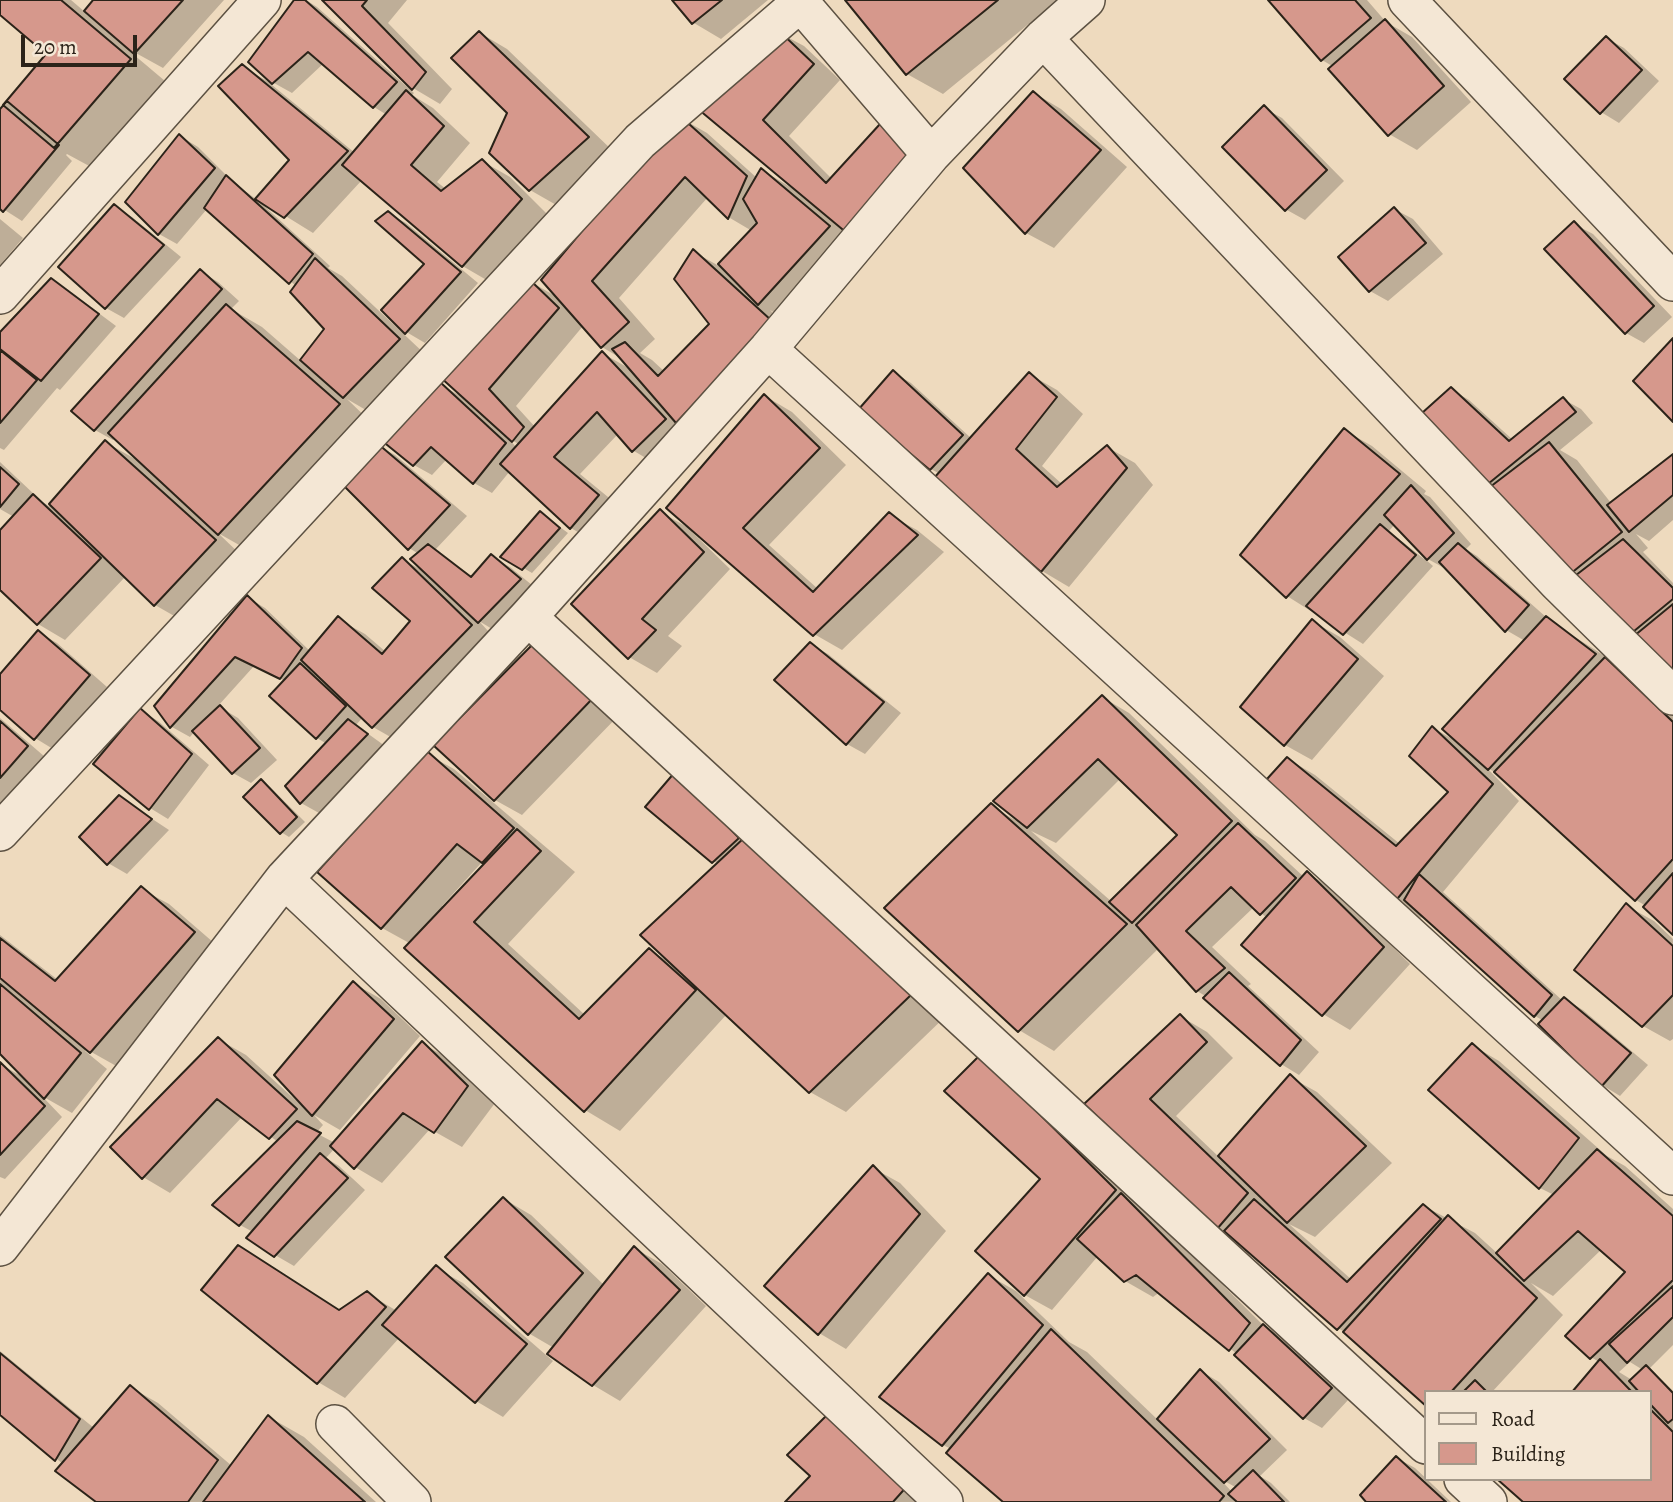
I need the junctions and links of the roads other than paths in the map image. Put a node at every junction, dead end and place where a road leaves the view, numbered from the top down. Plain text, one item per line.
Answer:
1 (262, 0) edge
2 (1086, 0) edge
3 (1407, 0) edge
4 (799, 1) edge
5 (1043, 38) junction
6 (931, 155) junction
7 (1673, 282) edge
8 (0, 295) edge
9 (768, 349) junction
10 (528, 617) junction
11 (1673, 696) edge
12 (0, 831) edge
13 (284, 879) junction
14 (1673, 1176) edge
15 (0, 1247) edge
16 (335, 1424) dead end
17 (1424, 1443) edge
18 (1465, 1481) edge
19 (936, 1500) edge
20 (412, 1502) edge
21 (1488, 1502) edge

1 - 8 street
2 - 5 street
3 - 7 street
4 - 6 street
4 - 12 street
5 - 6 street
5 - 11 street
6 - 9 street
9 - 10 street
9 - 14 street
10 - 13 street
10 - 17 street
13 - 15 street
13 - 19 street
16 - 20 street
18 - 21 street

